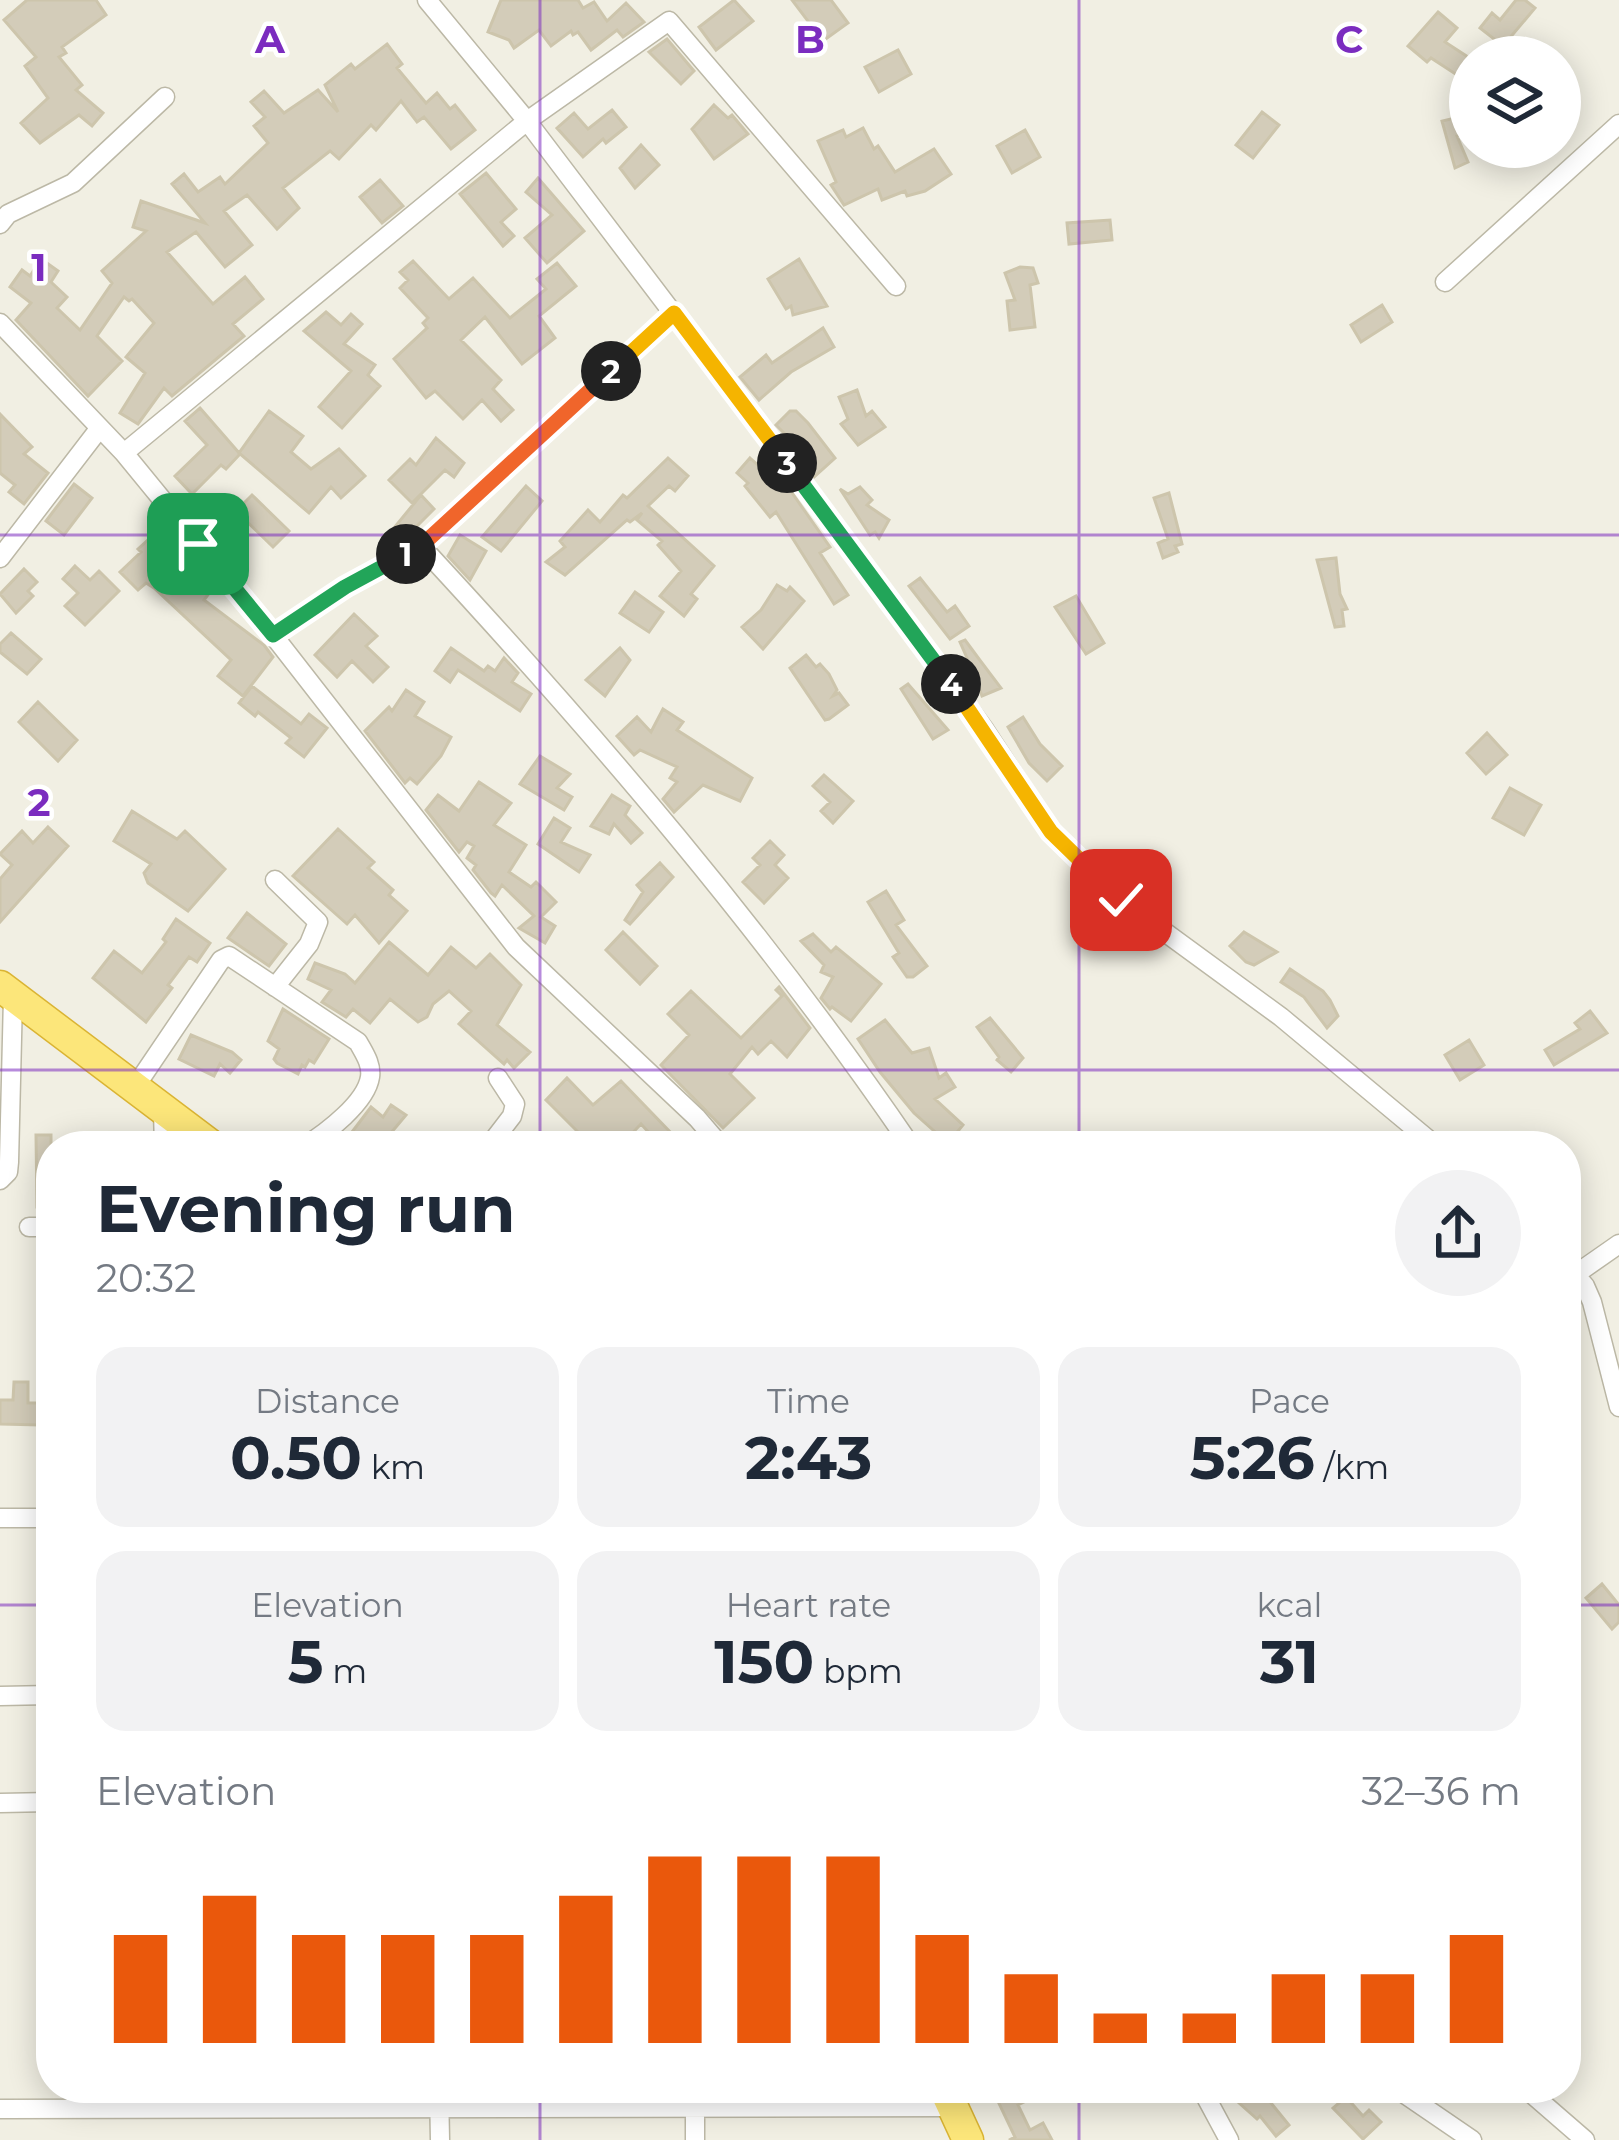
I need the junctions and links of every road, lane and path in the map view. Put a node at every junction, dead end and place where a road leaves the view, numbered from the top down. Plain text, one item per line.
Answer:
1 (427, 0) edge
2 (165, 97) dead end
3 (527, 121) junction
4 (1619, 124) edge
5 (0, 224) edge
6 (1445, 282) dead end
7 (896, 286) dead end
8 (674, 313) junction
9 (0, 323) edge
10 (99, 429) junction
11 (124, 453) junction
12 (421, 546) junction
13 (0, 558) edge
14 (273, 635) junction
15 (275, 880) dead end
16 (275, 987) junction
17 (7, 992) edge
18 (498, 1078) dead end
19 (133, 1090) junction
20 (163, 1112) junction
21 (164, 1131) edge
22 (190, 1131) edge
23 (321, 1131) edge
24 (501, 1131) edge
25 (708, 1131) edge
26 (901, 1131) edge
27 (1418, 1131) edge
28 (0, 1180) edge
29 (29, 1227) dead end
30 (36, 1227) edge
31 (1619, 1244) edge
32 (1581, 1264) edge
33 (1581, 1285) edge
34 (1619, 1407) edge
35 (0, 1518) edge
36 (36, 1518) edge
37 (36, 1695) edge
38 (0, 1696) edge
39 (36, 1802) edge
40 (0, 1803) edge
41 (105, 2103) edge
42 (288, 2103) edge
43 (440, 2103) edge
44 (622, 2103) edge
45 (768, 2103) edge
46 (951, 2103) edge
47 (1209, 2103) edge
48 (1418, 2103) edge
49 (1543, 2103) edge
50 (695, 2105) junction
51 (0, 2109) edge
52 (105, 2109) junction
53 (440, 2140) edge
54 (695, 2140) edge
55 (968, 2140) edge
56 (1228, 2140) edge
57 (1472, 2140) edge
58 (1585, 2140) edge

1 - 3 street
2 - 5 street
3 - 7 street
3 - 8 street
3 - 11 street
4 - 6 street
8 - 12 street
8 - 27 street
9 - 10 street
10 - 11 street
10 - 13 street
11 - 14 street
12 - 14 street
12 - 26 street
14 - 25 street
15 - 16 street
16 - 19 street
16 - 23 street
17 - 19 highway
17 - 28 street
18 - 24 street
19 - 20 highway
20 - 21 street
20 - 22 highway
29 - 30 street
31 - 32 street
33 - 34 street
35 - 36 street
37 - 38 street
39 - 40 street
41 - 52 street
42 - 52 street
43 - 53 street
44 - 50 street
45 - 50 street
46 - 55 highway
47 - 56 street
48 - 57 street
49 - 58 street
50 - 54 street
51 - 52 street

